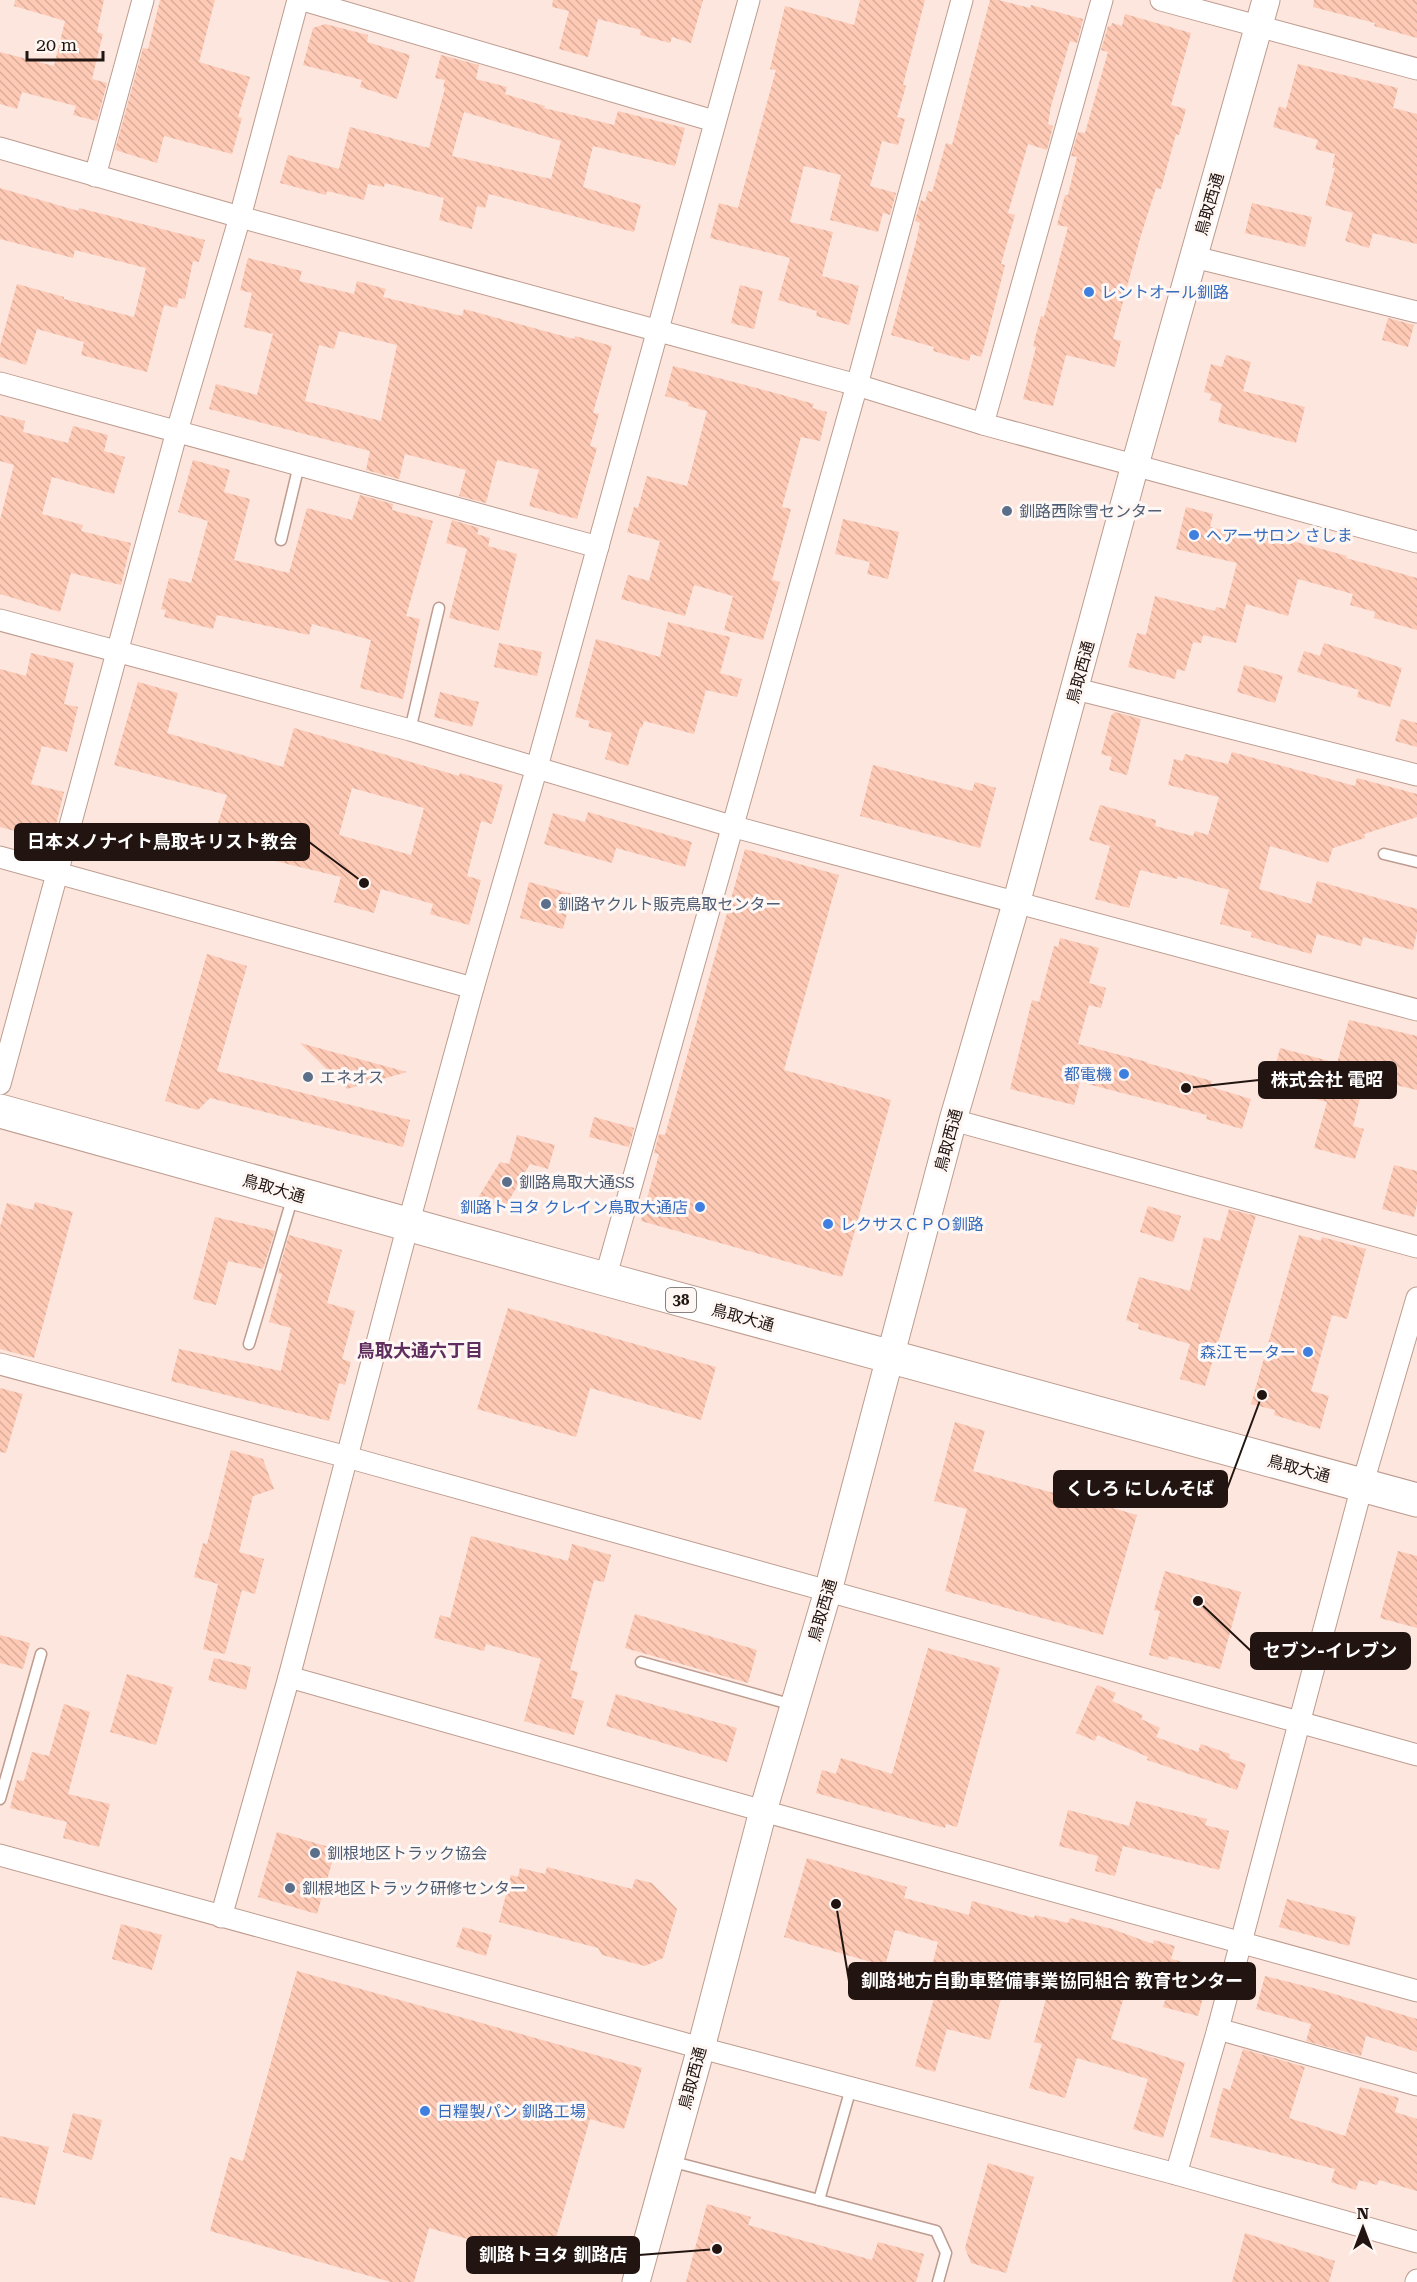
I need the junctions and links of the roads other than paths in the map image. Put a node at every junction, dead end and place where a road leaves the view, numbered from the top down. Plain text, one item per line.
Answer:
1 (143, 0) edge
2 (300, 0) edge
3 (749, 0) edge
4 (962, 0) edge
5 (1102, 0) edge
6 (1161, 0) edge
7 (1266, 0) edge
8 (1258, 27) junction
9 (1417, 69) edge
10 (714, 121) junction
11 (0, 148) edge
12 (95, 176) junction
13 (240, 216) junction
14 (1194, 257) junction
15 (1417, 312) edge
16 (658, 331) junction
17 (0, 383) edge
18 (857, 385) junction
19 (983, 424) junction
20 (177, 431) junction
21 (299, 465) junction
22 (1135, 465) junction
23 (281, 540) dead end
24 (1417, 542) edge
25 (598, 547) junction
26 (439, 608) dead end
27 (0, 620) edge
28 (117, 652) junction
29 (1076, 689) junction
30 (410, 730) junction
31 (537, 767) junction
32 (1417, 775) edge
33 (731, 826) junction
34 (1384, 854) dead end
35 (0, 857) edge
36 (1417, 862) edge
37 (57, 873) junction
38 (1016, 904) junction
39 (473, 988) junction
40 (1417, 1010) edge
41 (0, 1084) edge
42 (0, 1111) edge
43 (953, 1120) junction
44 (294, 1193) junction
45 (408, 1225) junction
46 (1417, 1247) edge
47 (605, 1279) junction
48 (1417, 1298) edge
49 (249, 1344) dead end
50 (890, 1356) junction
51 (0, 1364) edge
52 (347, 1457) junction
53 (1362, 1485) junction
54 (1417, 1500) edge
55 (828, 1591) junction
56 (41, 1654) dead end
57 (641, 1662) dead end
58 (289, 1677) junction
59 (794, 1705) junction
60 (1300, 1723) junction
61 (1417, 1755) edge
62 (0, 1799) edge
63 (763, 1811) junction
64 (0, 1855) edge
65 (221, 1917) junction
66 (1240, 1942) junction
67 (1417, 1991) edge
68 (1218, 2029) junction
69 (701, 2048) junction
70 (1417, 2085) edge
71 (851, 2088) junction
72 (670, 2160) junction
73 (1176, 2174) junction
74 (819, 2200) junction
75 (1417, 2242) edge
76 (636, 2282) edge
77 (938, 2282) edge

1 - 12 street
2 - 10 street
2 - 13 street
3 - 10 street
4 - 18 street
5 - 19 street
6 - 8 street
7 - 8 street, 鳥取西通
8 - 9 street
8 - 14 street, 鳥取西通
10 - 16 street
11 - 12 street
12 - 13 street
13 - 16 street
13 - 20 street
14 - 15 street
14 - 22 street, 鳥取西通
16 - 18 street
16 - 25 street
17 - 20 street
18 - 19 street
18 - 33 street
19 - 22 street
20 - 21 street
20 - 28 street
21 - 23 lane
21 - 25 street
22 - 24 street
22 - 29 street, 鳥取西通
25 - 31 street
26 - 30 lane
27 - 28 street
28 - 30 street
28 - 37 street
29 - 32 street
29 - 38 street, 鳥取西通
30 - 31 street
31 - 33 street
31 - 39 street
33 - 38 street
33 - 47 street
34 - 36 lane
35 - 37 street
37 - 39 street
37 - 41 street
38 - 40 street
38 - 43 street, 鳥取西通
39 - 45 street
42 - 44 highway, 鳥取大通 / 38
43 - 46 street
43 - 50 street, 鳥取西通
44 - 45 highway, 鳥取大通 / 38
44 - 49 lane
45 - 47 highway, 鳥取大通 / 38
45 - 52 street
47 - 50 highway, 鳥取大通 / 38
48 - 53 street
50 - 53 highway, 鳥取大通 / 38
50 - 55 street, 鳥取西通
51 - 52 street
52 - 55 street
52 - 58 street
53 - 54 highway, 鳥取大通 / 38
53 - 60 street
55 - 59 street, 鳥取西通
55 - 60 street
56 - 62 lane
57 - 59 lane
58 - 63 street
58 - 65 street
59 - 63 street, 鳥取西通
60 - 61 street
60 - 66 street
63 - 66 street
63 - 69 street, 鳥取西通
64 - 65 street
65 - 69 street
66 - 67 street
66 - 68 street
68 - 70 street
68 - 73 street
69 - 71 street
69 - 72 street, 鳥取西通
71 - 73 street
71 - 74 lane
72 - 74 lane
72 - 76 street, 鳥取西通
73 - 75 street
74 - 77 lane

